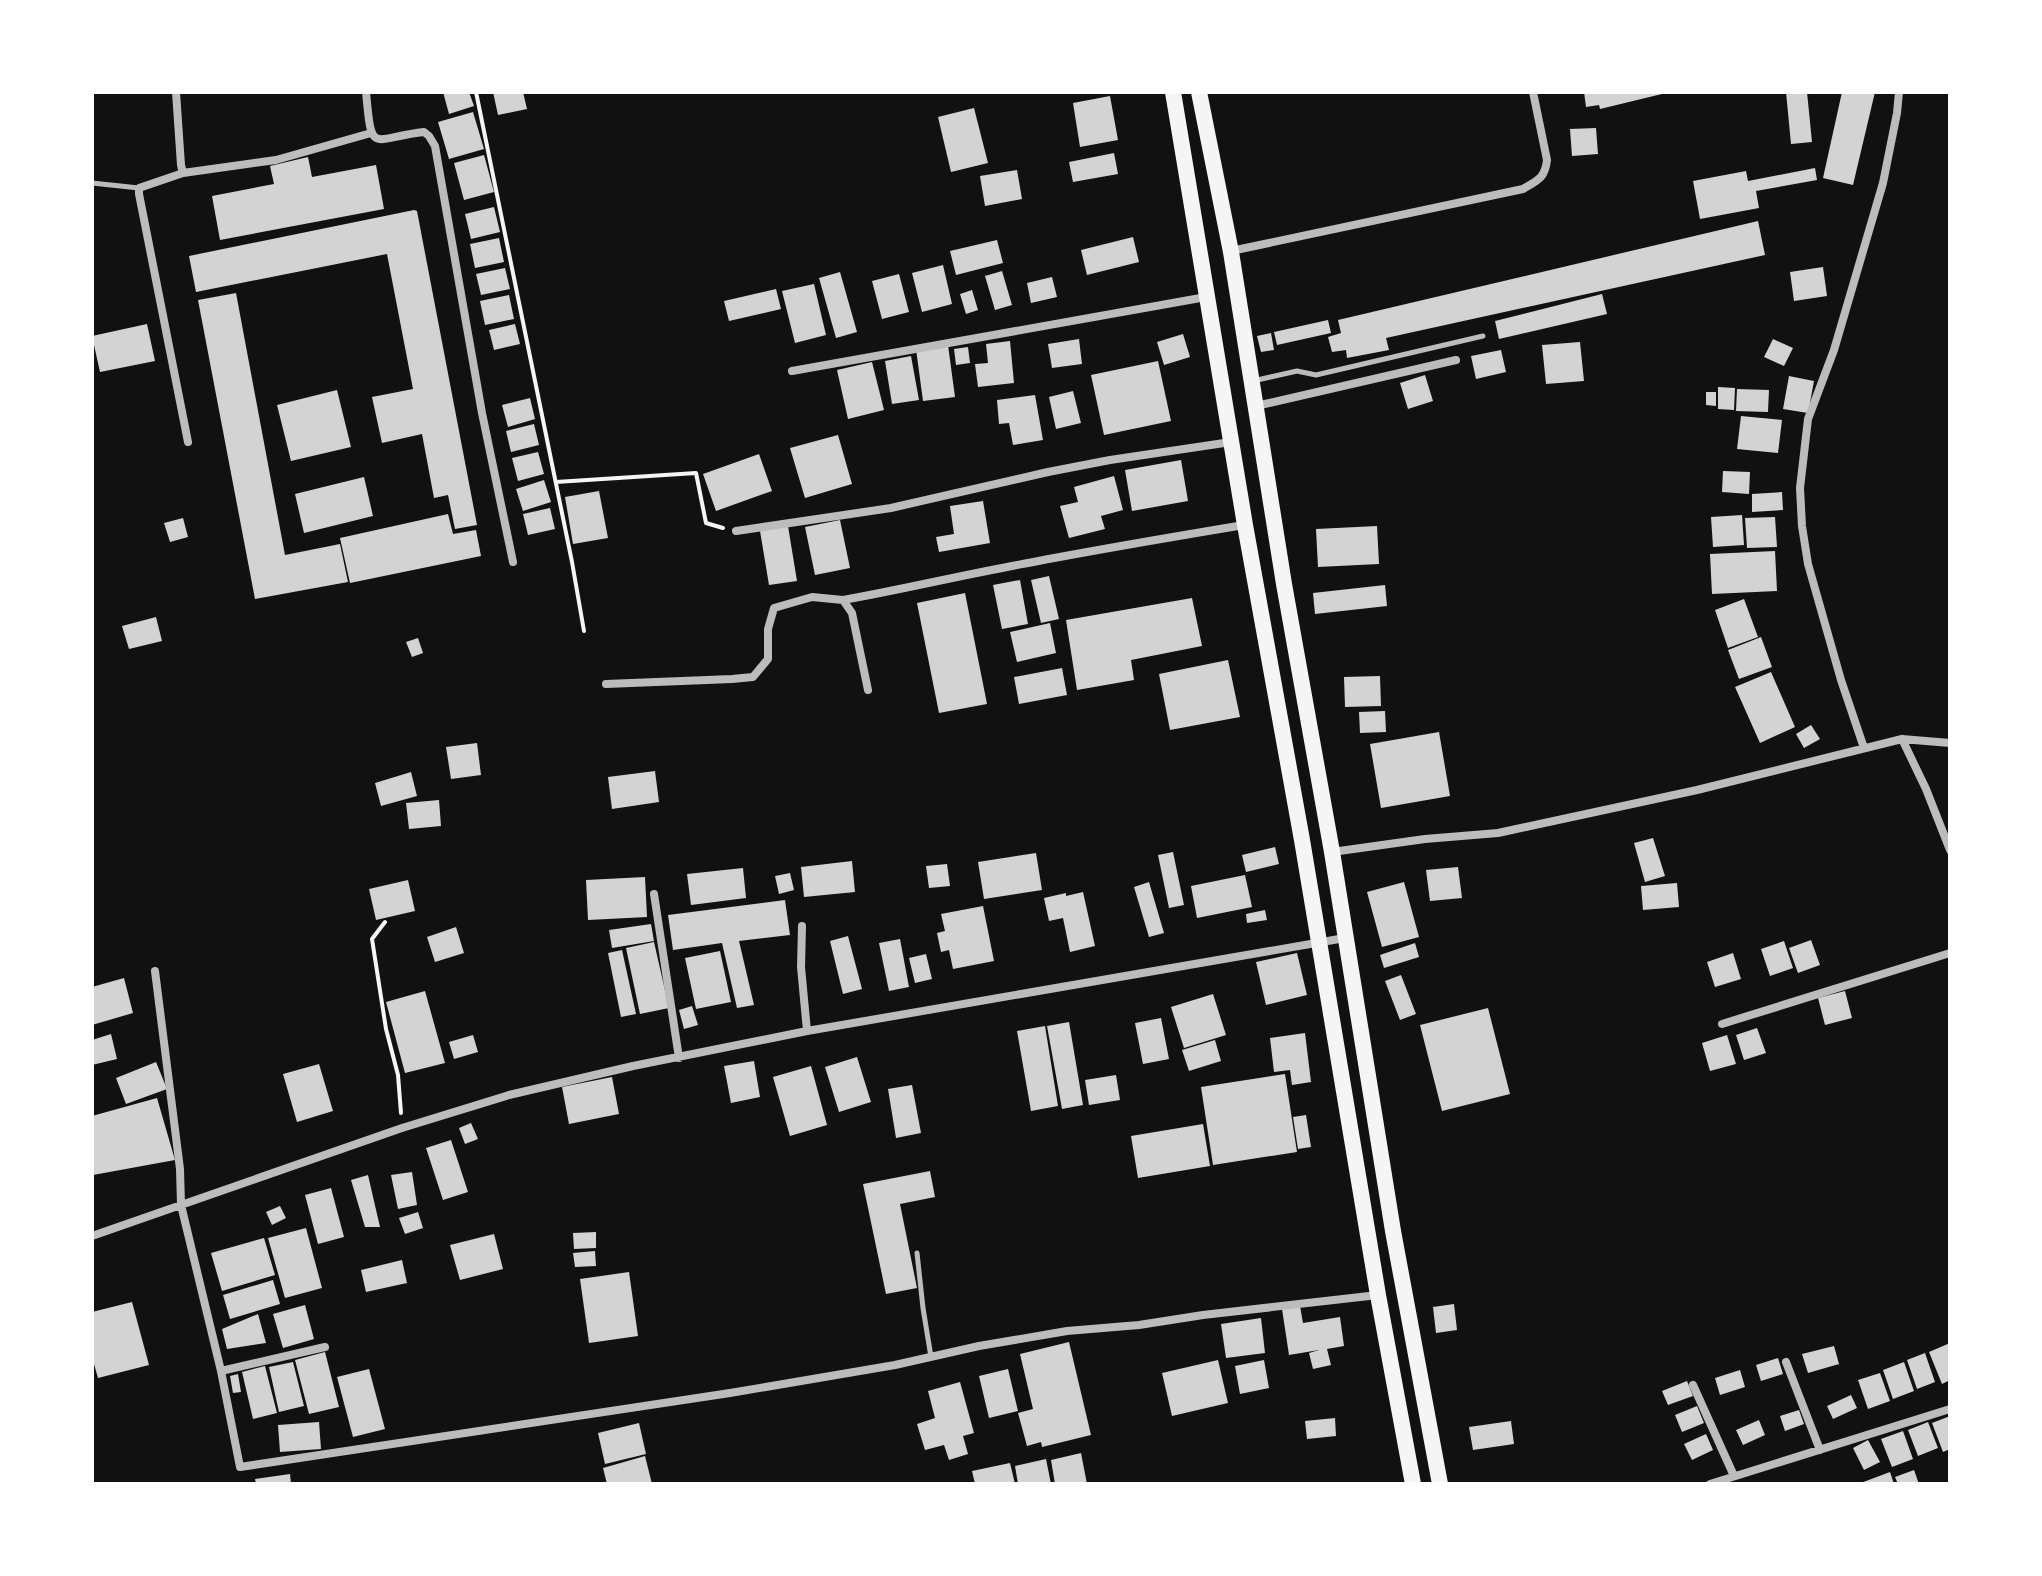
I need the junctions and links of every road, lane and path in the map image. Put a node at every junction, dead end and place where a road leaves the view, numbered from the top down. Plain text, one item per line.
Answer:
1 (176, 92) edge
2 (366, 92) edge
3 (476, 92) edge
4 (1173, 92) edge
5 (1199, 92) edge
6 (1533, 92) edge
7 (1899, 92) edge
8 (371, 133) junction
9 (183, 173) junction
10 (92, 183) edge
11 (139, 188) junction
12 (1231, 252) junction
13 (1207, 297) junction
14 (1483, 336) dead end
15 (1456, 360) dead end
16 (792, 371) dead end
17 (1252, 381) junction
18 (1256, 406) junction
19 (188, 442) dead end
20 (1231, 442) junction
21 (556, 482) junction
22 (1245, 525) junction
23 (736, 531) joint
24 (513, 562) dead end
25 (843, 600) junction
26 (584, 631) dead end
27 (606, 684) dead end
28 (868, 690) dead end
29 (1902, 739) junction
30 (1950, 743) edge
31 (1864, 748) junction
32 (1950, 850) edge
33 (1332, 852) junction
34 (654, 894) dead end
35 (385, 922) dead end
36 (802, 926) dead end
37 (1345, 938) junction
38 (1318, 942) junction
39 (1950, 953) edge
40 (155, 971) dead end
41 (1722, 1024) dead end
42 (807, 1031) junction
43 (679, 1058) junction
44 (402, 1128) junction
45 (181, 1205) junction
46 (92, 1236) edge
47 (917, 1253) dead end
48 (1378, 1295) junction
49 (325, 1347) dead end
50 (931, 1357) junction
51 (1786, 1362) dead end
52 (221, 1371) junction
53 (1693, 1385) dead end
54 (1950, 1409) edge
55 (1820, 1450) junction
56 (1734, 1476) junction
57 (1413, 1484) edge
58 (1440, 1484) edge
59 (1710, 1484) edge

1 - 9 street
2 - 8 street
3 - 21 path
4 - 13 highway
5 - 12 highway
6 - 12 street
7 - 31 street
8 - 9 street
8 - 24 street
9 - 11 street
10 - 11 lane
11 - 19 street
12 - 17 highway
13 - 16 street
13 - 20 highway
14 - 17 lane
15 - 18 street
17 - 18 highway
18 - 33 highway
20 - 22 highway
20 - 23 street
21 - 23 path
21 - 26 path
22 - 25 street
22 - 38 highway
25 - 27 street
25 - 28 street
29 - 30 street
29 - 31 street
29 - 32 street
31 - 33 street
33 - 37 highway
34 - 43 street
35 - 44 path
36 - 42 street
37 - 38 street
37 - 58 highway
38 - 42 street
38 - 48 highway
39 - 41 street
40 - 45 street
42 - 43 street
43 - 44 street
44 - 45 street
45 - 46 street
45 - 52 street
47 - 50 lane
48 - 50 street
48 - 57 highway
49 - 52 street
50 - 52 street
51 - 55 street
53 - 56 street
54 - 55 street
55 - 56 street
56 - 59 street

